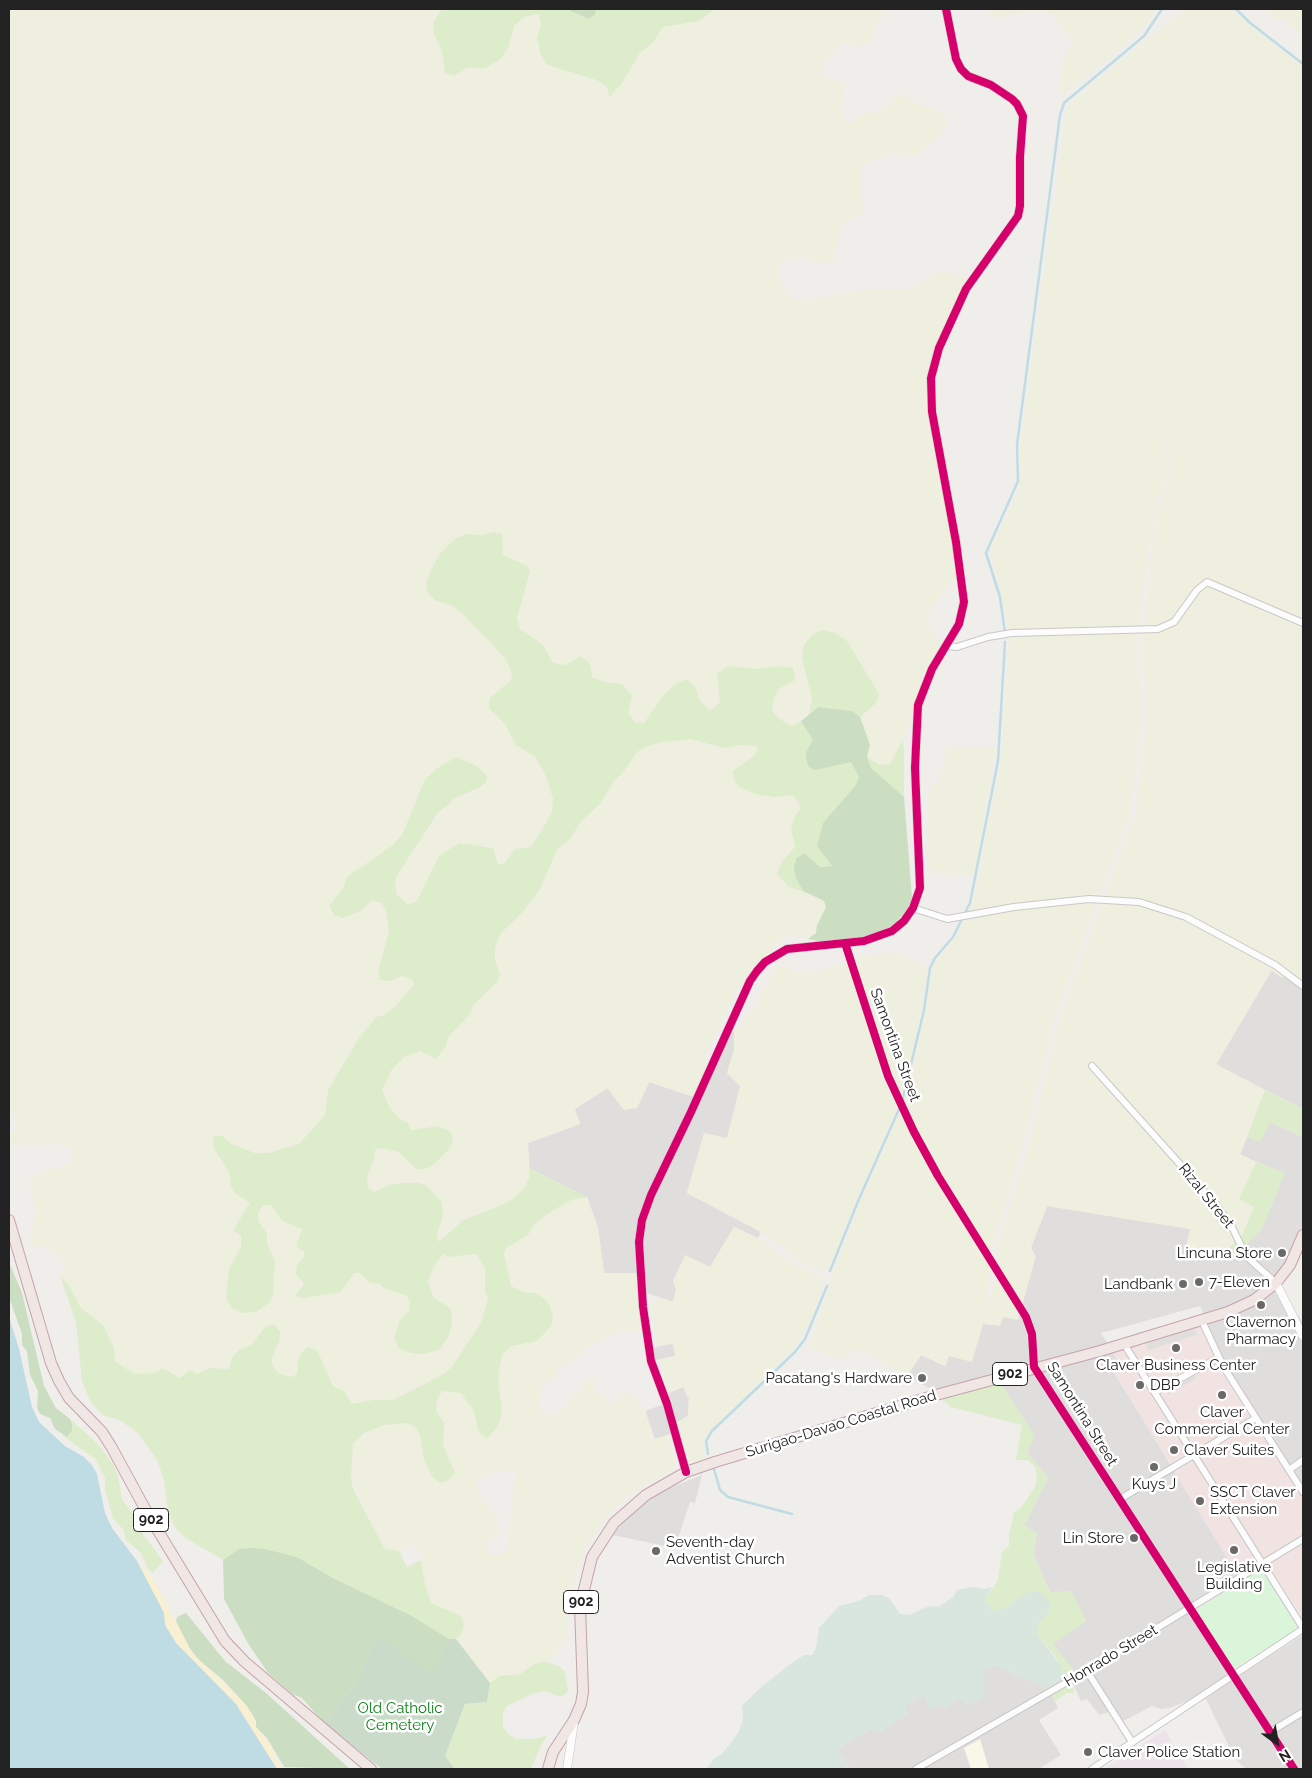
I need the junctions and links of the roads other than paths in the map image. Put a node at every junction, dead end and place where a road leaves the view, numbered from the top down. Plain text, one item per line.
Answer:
1 (946, 9) edge
2 (1303, 623) edge
3 (947, 646) junction
4 (913, 908) junction
5 (845, 943) junction
6 (1303, 986) edge
7 (1092, 1066) dead end
8 (9, 1220) edge
9 (1303, 1235) edge
10 (1276, 1282) junction
11 (1202, 1321) junction
12 (1303, 1336) edge
13 (1124, 1344) junction
14 (1218, 1358) junction
15 (1034, 1367) junction
16 (1155, 1392) junction
17 (1256, 1418) junction
18 (1194, 1455) junction
19 (1303, 1460) edge
20 (1289, 1470) junction
21 (686, 1472) junction
22 (1303, 1492) edge
23 (1120, 1499) junction
24 (1303, 1539) edge
25 (1263, 1564) junction
26 (1190, 1608) junction
27 (1303, 1628) edge
28 (1087, 1671) junction
29 (1233, 1675) junction
30 (1303, 1712) edge
31 (574, 1720) junction
32 (1270, 1732) junction
33 (1132, 1742) junction
34 (371, 1769) edge
35 (548, 1769) edge
36 (567, 1769) edge
37 (916, 1769) edge
38 (1092, 1769) edge
39 (1294, 1769) edge

1 - 3 street
2 - 3 street
3 - 4 street
4 - 5 street
4 - 6 street
5 - 15 street, Samontina Street
5 - 21 street
7 - 10 street, Rizal Street
8 - 34 highway, 902
9 - 10 highway, Surigao-Davao Coastal Road / 902
10 - 11 highway, Surigao-Davao Coastal Road / 902
10 - 12 street, Rizal Street
11 - 13 highway, Surigao-Davao Coastal Road / 902
11 - 14 street
13 - 15 highway, Surigao-Davao Coastal Road / 902
13 - 16 street
14 - 16 street
14 - 17 street
15 - 21 highway, Surigao-Davao Coastal Road / 902
15 - 23 street, Samontina Street
16 - 18 street
17 - 18 street
17 - 20 street
18 - 23 street
18 - 25 street
19 - 20 street
20 - 22 street
21 - 31 highway, Surigao-Davao Coastal Road / 902
23 - 26 street, Samontina Street
24 - 25 street, Honrado Street
25 - 26 street, Honrado Street
25 - 27 street
26 - 28 street, Honrado Street
26 - 29 street, Samontina Street
27 - 29 street
28 - 33 street
28 - 37 street, Honrado Street
29 - 32 street, Samontina Street
29 - 33 street
30 - 32 street
31 - 35 highway, Surigao-Davao Coastal Road / 902
31 - 36 street
32 - 39 street, Samontina Street
33 - 38 street

